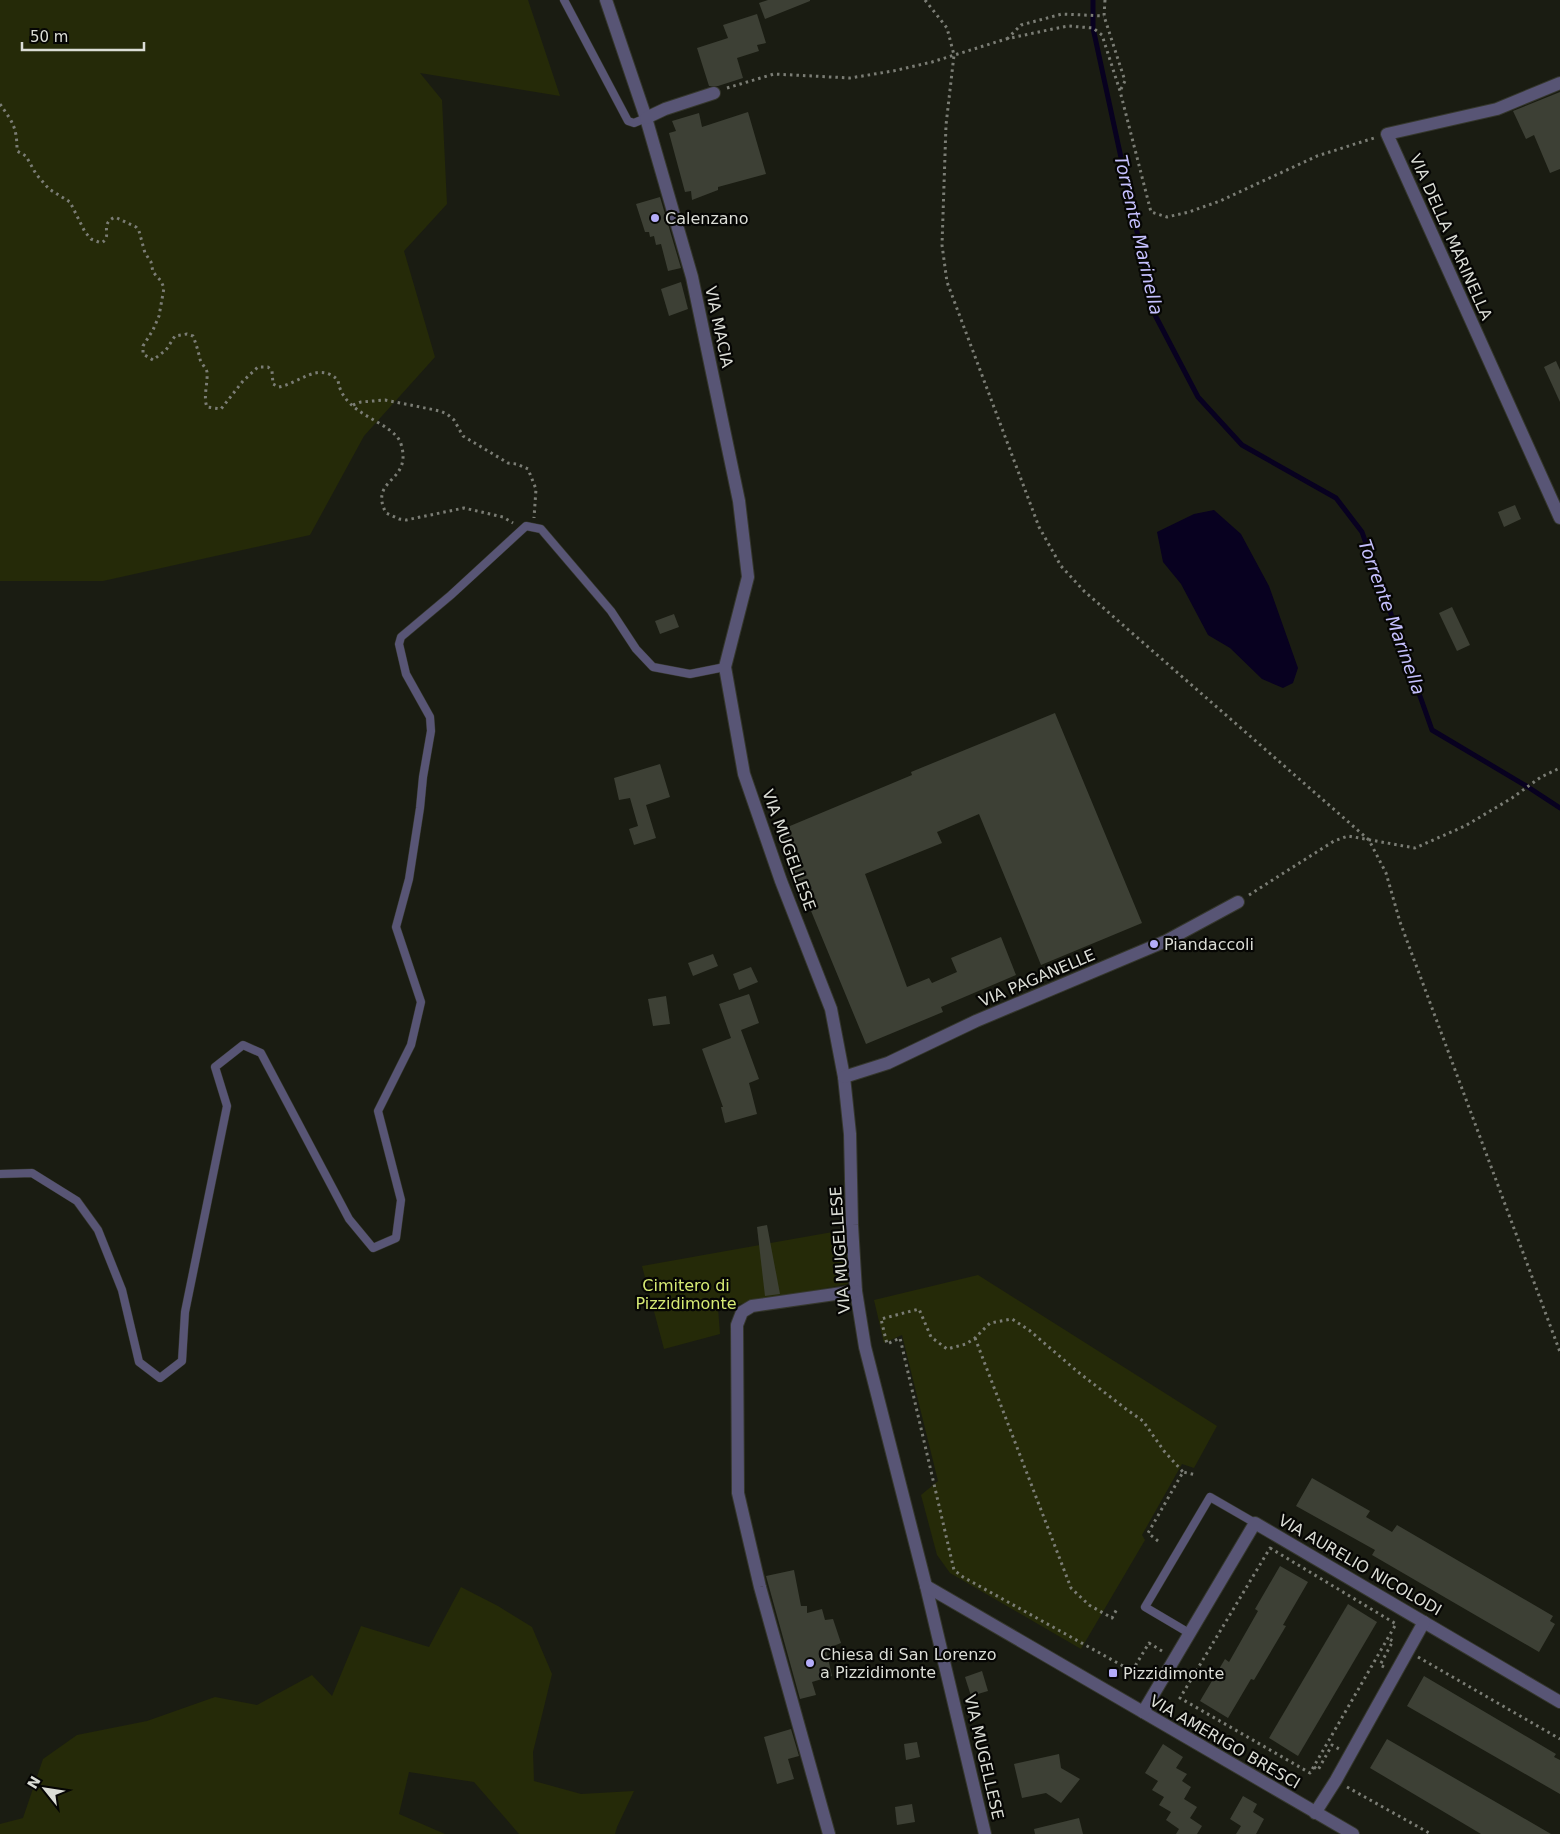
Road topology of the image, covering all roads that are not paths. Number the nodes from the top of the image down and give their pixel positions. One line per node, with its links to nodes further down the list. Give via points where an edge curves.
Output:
1 (564, 0): 5 (lane, via 628,121 634,123)
2 (606, 0): 5 (street, VIA MACIA)
3 (1560, 83): 6 (street, VIA DELLA MARINELLA, via 1497,109 1387,134)
4 (714, 93): 5 (street)
5 (646, 118): 7 (street, VIA MACIA, via 692,277 739,501 748,577)
6 (1560, 518)
7 (725, 667): 9 (street, VIA MUGELLESE, via 744,774 831,1010); 10 (lane, via 690,674 652,667 611,611 540,529 526,526 401,637 399,644 406,674 430,717 432,731 409,879 396,927 421,1002 411,1045 378,1111 400,1200 396,1238 373,1248 349,1218 261,1053 243,1045 215,1067 227,1106 185,1312 182,1361 160,1378 139,1362 122,1290 98,1230 77,1202 32,1173)
8 (1238, 902): 9 (street, VIA PAGANELLE, via 1166,941 976,1021 888,1063)
9 (844, 1077): 11 (street, VIA MUGELLESE, via 850,1134)
10 (0, 1174)
11 (856, 1291): 13 (street, VIA MUGELLESE, via 865,1347); 19 (street, via 752,1306 742,1312 737,1325 738,1493 760,1587)
12 (1255, 1523): 14 (street, VIA AURELIO NICOLODI); 15 (street, VIA AURELIO NICOLODI); 15 (lane, via 1210,1497 1145,1607)
13 (926, 1586): 17 (street, VIA AMERIGO BRESCI); 20 (street, VIA MUGELLESE)
14 (1424, 1622): 16 (street, VIA AURELIO NICOLODI); 18 (street)
15 (1190, 1633): 17 (street, VIA AURELIO NICOLODI)
16 (1560, 1702)
17 (1143, 1712): 18 (street, VIA AMERIGO BRESCI)
18 (1315, 1813): 21 (street, VIA AMERIGO BRESCI)
19 (829, 1834)
20 (985, 1834)
21 (1353, 1834)

